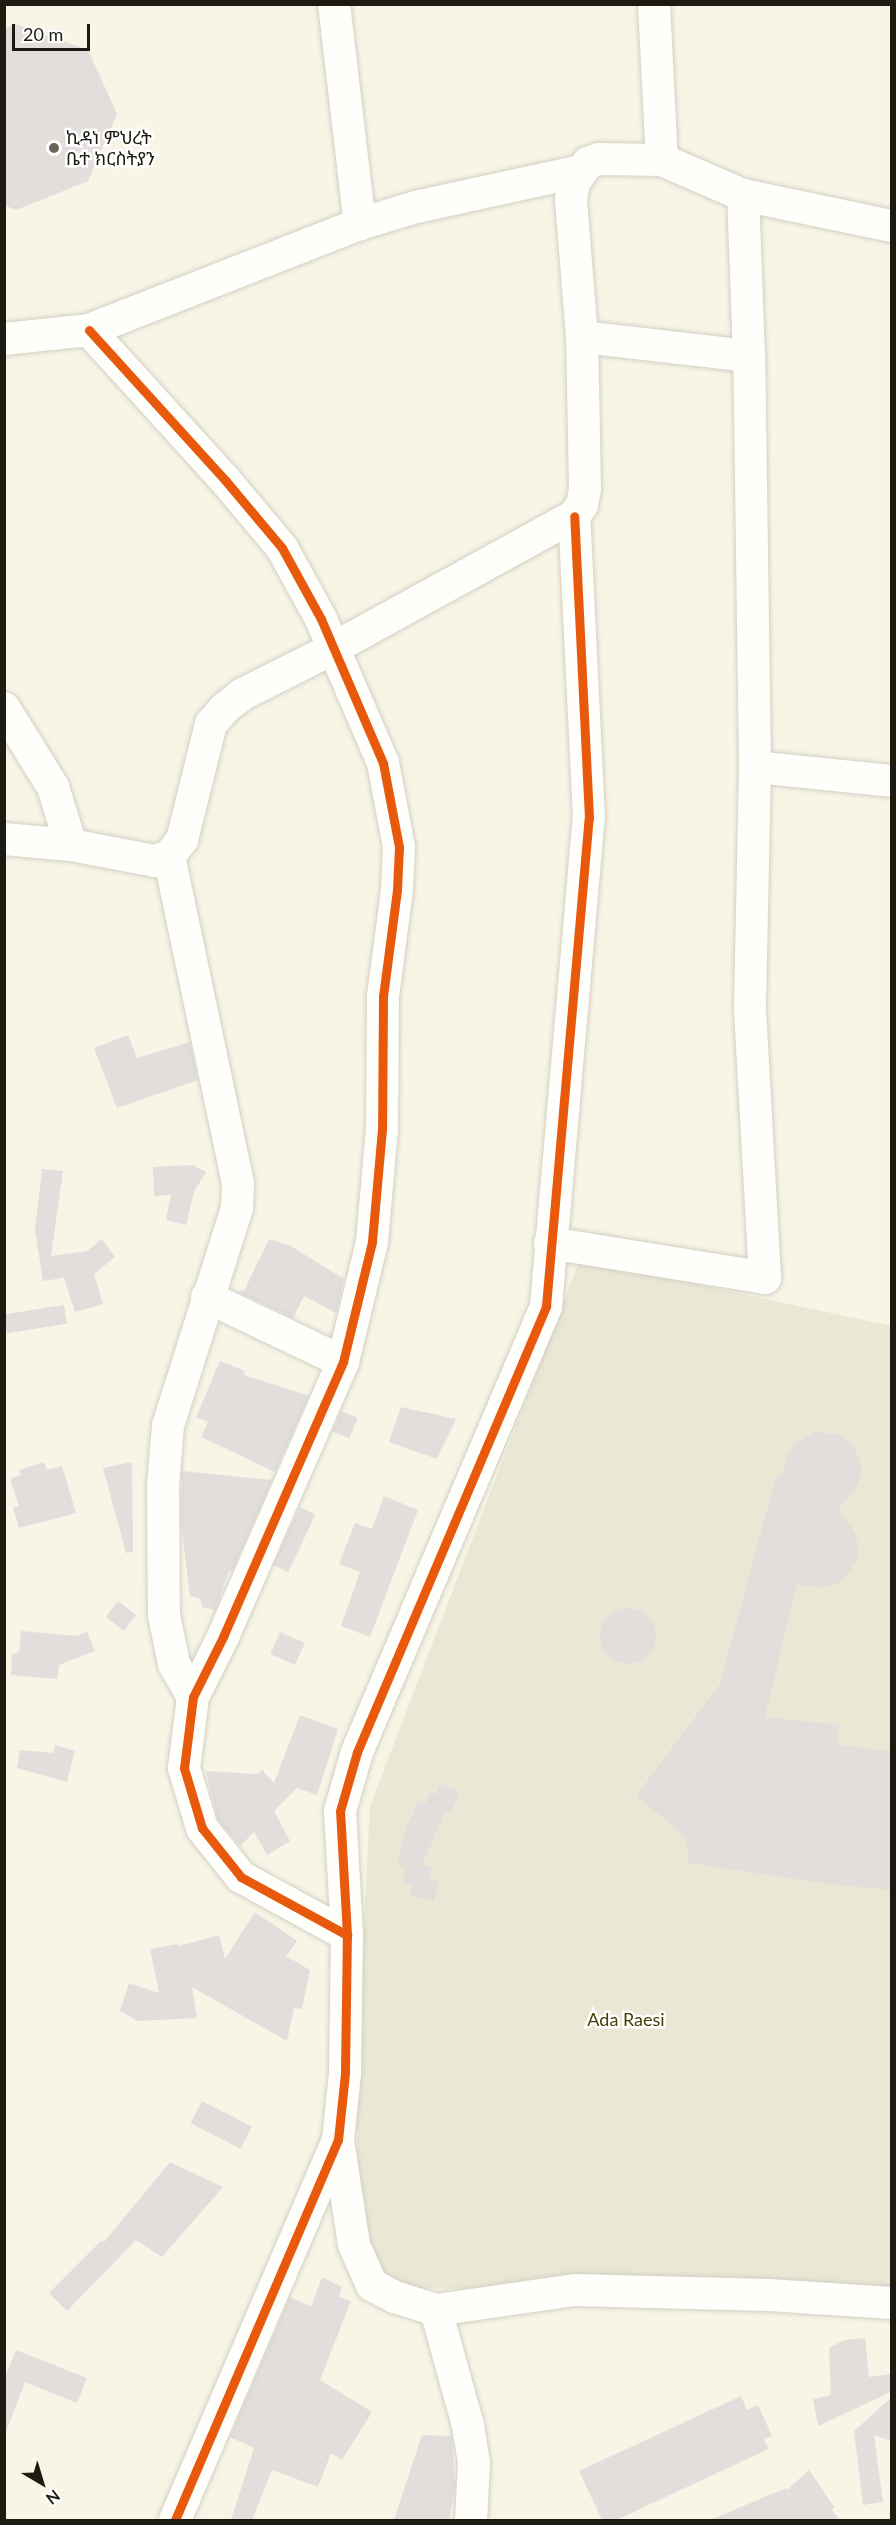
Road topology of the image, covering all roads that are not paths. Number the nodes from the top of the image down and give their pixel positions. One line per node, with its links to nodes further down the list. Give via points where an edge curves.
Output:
1 (334, 4): 6 (street)
2 (654, 4): 3 (street)
3 (662, 160): 4 (street, via 599,159); 5 (street)
4 (581, 171): 6 (street, via 416,207); 9 (street, via 571,199)
5 (743, 195): 7 (street); 11 (street)
6 (360, 224): 8 (street)
7 (891, 226)
8 (89, 330): 10 (street); 13 (street, via 282,548 321,619)
9 (582, 337): 11 (street); 12 (street, via 585,489 582,505)
10 (4, 339)
11 (749, 356): 15 (street)
12 (574, 516): 13 (street); 20 (street, via 589,818)
13 (332, 649): 19 (street, via 243,694 211,724 182,840); 22 (street, via 383,762 399,847 383,996 382,1129 372,1242)
14 (4, 708): 18 (street, via 53,787)
15 (755, 767): 16 (street); 20 (street, via 750,1006 765,1278)
16 (891, 781)
17 (4, 839): 18 (street)
18 (71, 845): 19 (street, via 155,861)
19 (169, 856): 21 (street, via 238,1183 237,1208)
20 (550, 1244): 24 (street, via 546,1306 354,1761 340,1811)
21 (207, 1297): 22 (street); 23 (street, via 168,1425 163,1486 164,1615 174,1664)
22 (343, 1362): 23 (street)
23 (193, 1697): 24 (street, via 184,1768 202,1828 241,1877)
24 (347, 1935): 25 (street, via 345,2073)
25 (338, 2140): 27 (street, via 354,2245 372,2286); 28 (street)
26 (891, 2303): 27 (street, via 575,2290)
27 (436, 2310): 29 (street, via 468,2425 474,2463)
28 (175, 2520)
29 (471, 2520)

